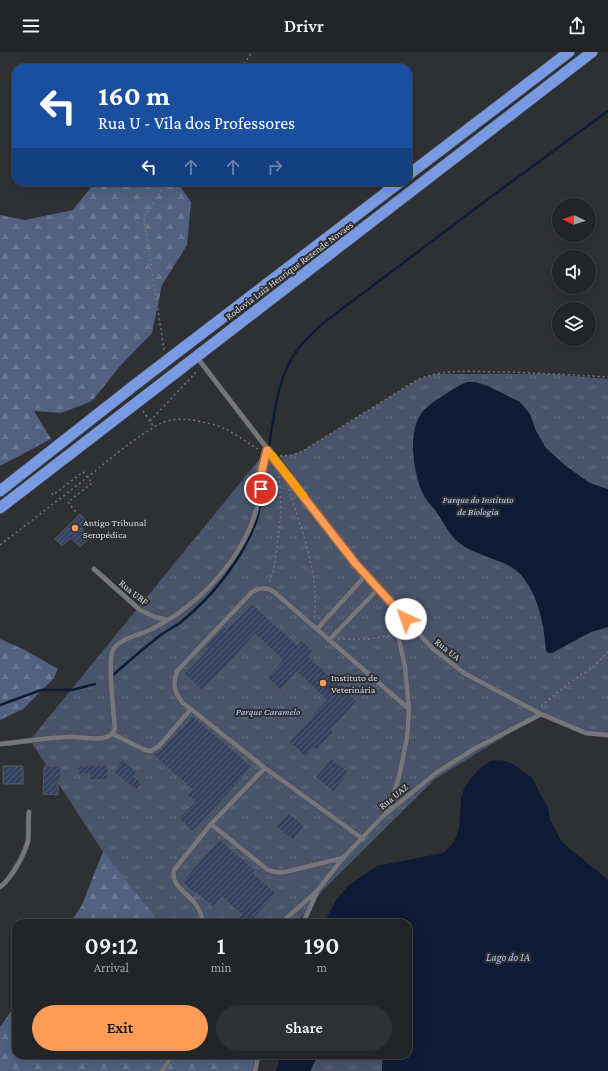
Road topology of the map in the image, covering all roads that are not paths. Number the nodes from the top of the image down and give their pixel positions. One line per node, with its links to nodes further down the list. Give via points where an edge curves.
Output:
1 (569, 52): 3 (highway)
2 (592, 52): 5 (highway, Rodovia Luiz Henrique Rezende Novaes)
3 (412, 172)
4 (385, 187): 7 (highway, Rodovia Luiz Henrique Rezende Novaes)
5 (196, 356): 6 (lane, Rua UA); 8 (highway, Rodovia Luiz Henrique Rezende Novaes)
6 (267, 450): 10 (lane, Rua UA); 13 (lane, via 256,509 236,552 208,586)
7 (0, 490)
8 (0, 508)
9 (94, 569): 13 (lane, Rua UBF, via 140,610)
10 (366, 575): 11 (lane, Rua UA); 14 (lane)
11 (378, 589): 12 (lane, Rua UA); 15 (lane)
12 (397, 610): 17 (lane); 18 (lane, Rua UA, via 432,648 464,673)
13 (168, 620): 19 (lane, via 120,643 112,651 115,729)
14 (315, 627): 15 (lane); 16 (lane, via 274,592 268,589 251,592 177,671 175,690 182,702)
15 (330, 639): 17 (lane)
16 (191, 709): 19 (lane, via 159,746 151,750 145,750); 23 (lane)
17 (409, 709): 25 (lane, via 407,738 399,777 390,805)
18 (541, 714): 20 (lane, Rua UA, via 586,733); 25 (lane, Rua UAZ, via 474,748 436,772)
19 (113, 734): 22 (lane, via 102,738 67,737)
20 (606, 736): 21 (lane)
21 (608, 740)
22 (0, 744)
23 (265, 768): 26 (lane); 27 (lane)
24 (28, 812): 29 (lane, via 28,841 15,870)
25 (383, 816): 27 (lane, Rua UAZ)
26 (211, 824): 28 (lane, via 268,870 280,873); 31 (lane, via 176,866 173,874 178,887 194,903)
27 (363, 838): 28 (lane, Rua UAZ)
28 (343, 858): 30 (lane, Rua UAZ)
29 (0, 886)
30 (317, 891): 32 (lane, Rua UAZ); 33 (lane)
31 (202, 919)
32 (286, 919)
33 (305, 919)
34 (170, 1059): 36 (lane)
35 (258, 1059): 37 (lane)
36 (162, 1071)
37 (256, 1071)

